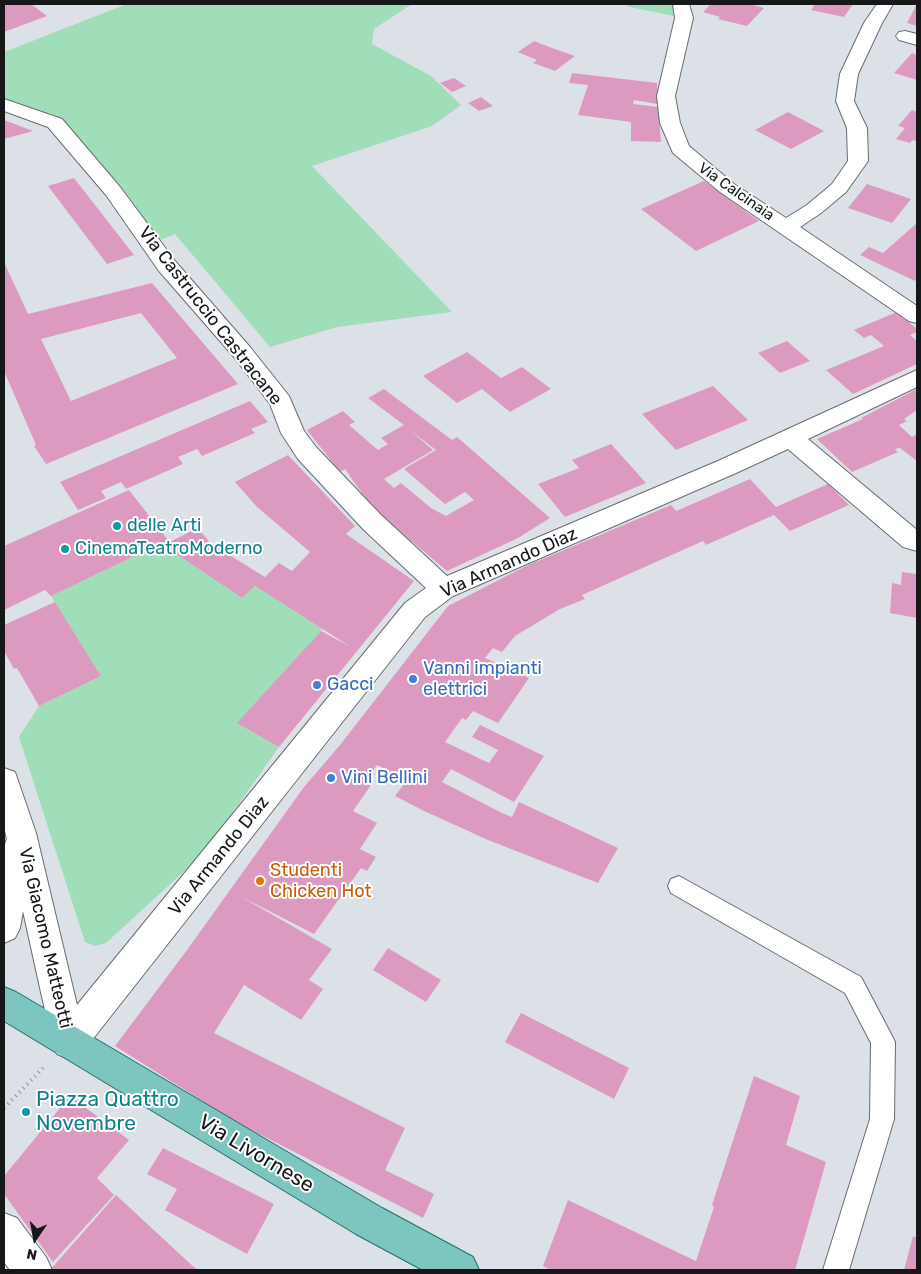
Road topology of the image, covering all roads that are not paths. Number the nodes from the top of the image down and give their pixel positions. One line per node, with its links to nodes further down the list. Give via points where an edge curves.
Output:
1 (681, 4): 4 (street, Via Calcinaia, via 684,18 666,96 670,123 680,149 727,188)
2 (886, 4): 4 (street, via 873,23 849,74 845,101 857,128 858,162 839,188 814,210)
3 (4, 105): 9 (street, Via Castruccio Castracane, via 55,123 113,191 166,266 242,352 281,402 293,433 307,453 372,522)
4 (786, 227): 5 (street, Via Calcinaia)
5 (917, 316)
6 (917, 378): 7 (street, Via Armando Diaz)
7 (790, 437): 8 (street); 9 (street, Via Armando Diaz)
8 (917, 541)
9 (444, 589): 15 (street, Via Armando Diaz, via 415,610)
10 (4, 781): 11 (street, Via Giacomo Matteotti)
11 (21, 833): 13 (street, Via Giacomo Matteotti); 15 (street, Via Giacomo Matteotti)
12 (679, 886): 17 (lane, via 853,985 884,1042 882,1119)
13 (4, 928)
14 (4, 1002): 15 (main road, Via Livornese)
15 (69, 1042): 16 (main road, Via Livornese, via 368,1221)
16 (460, 1270)
17 (836, 1270)

